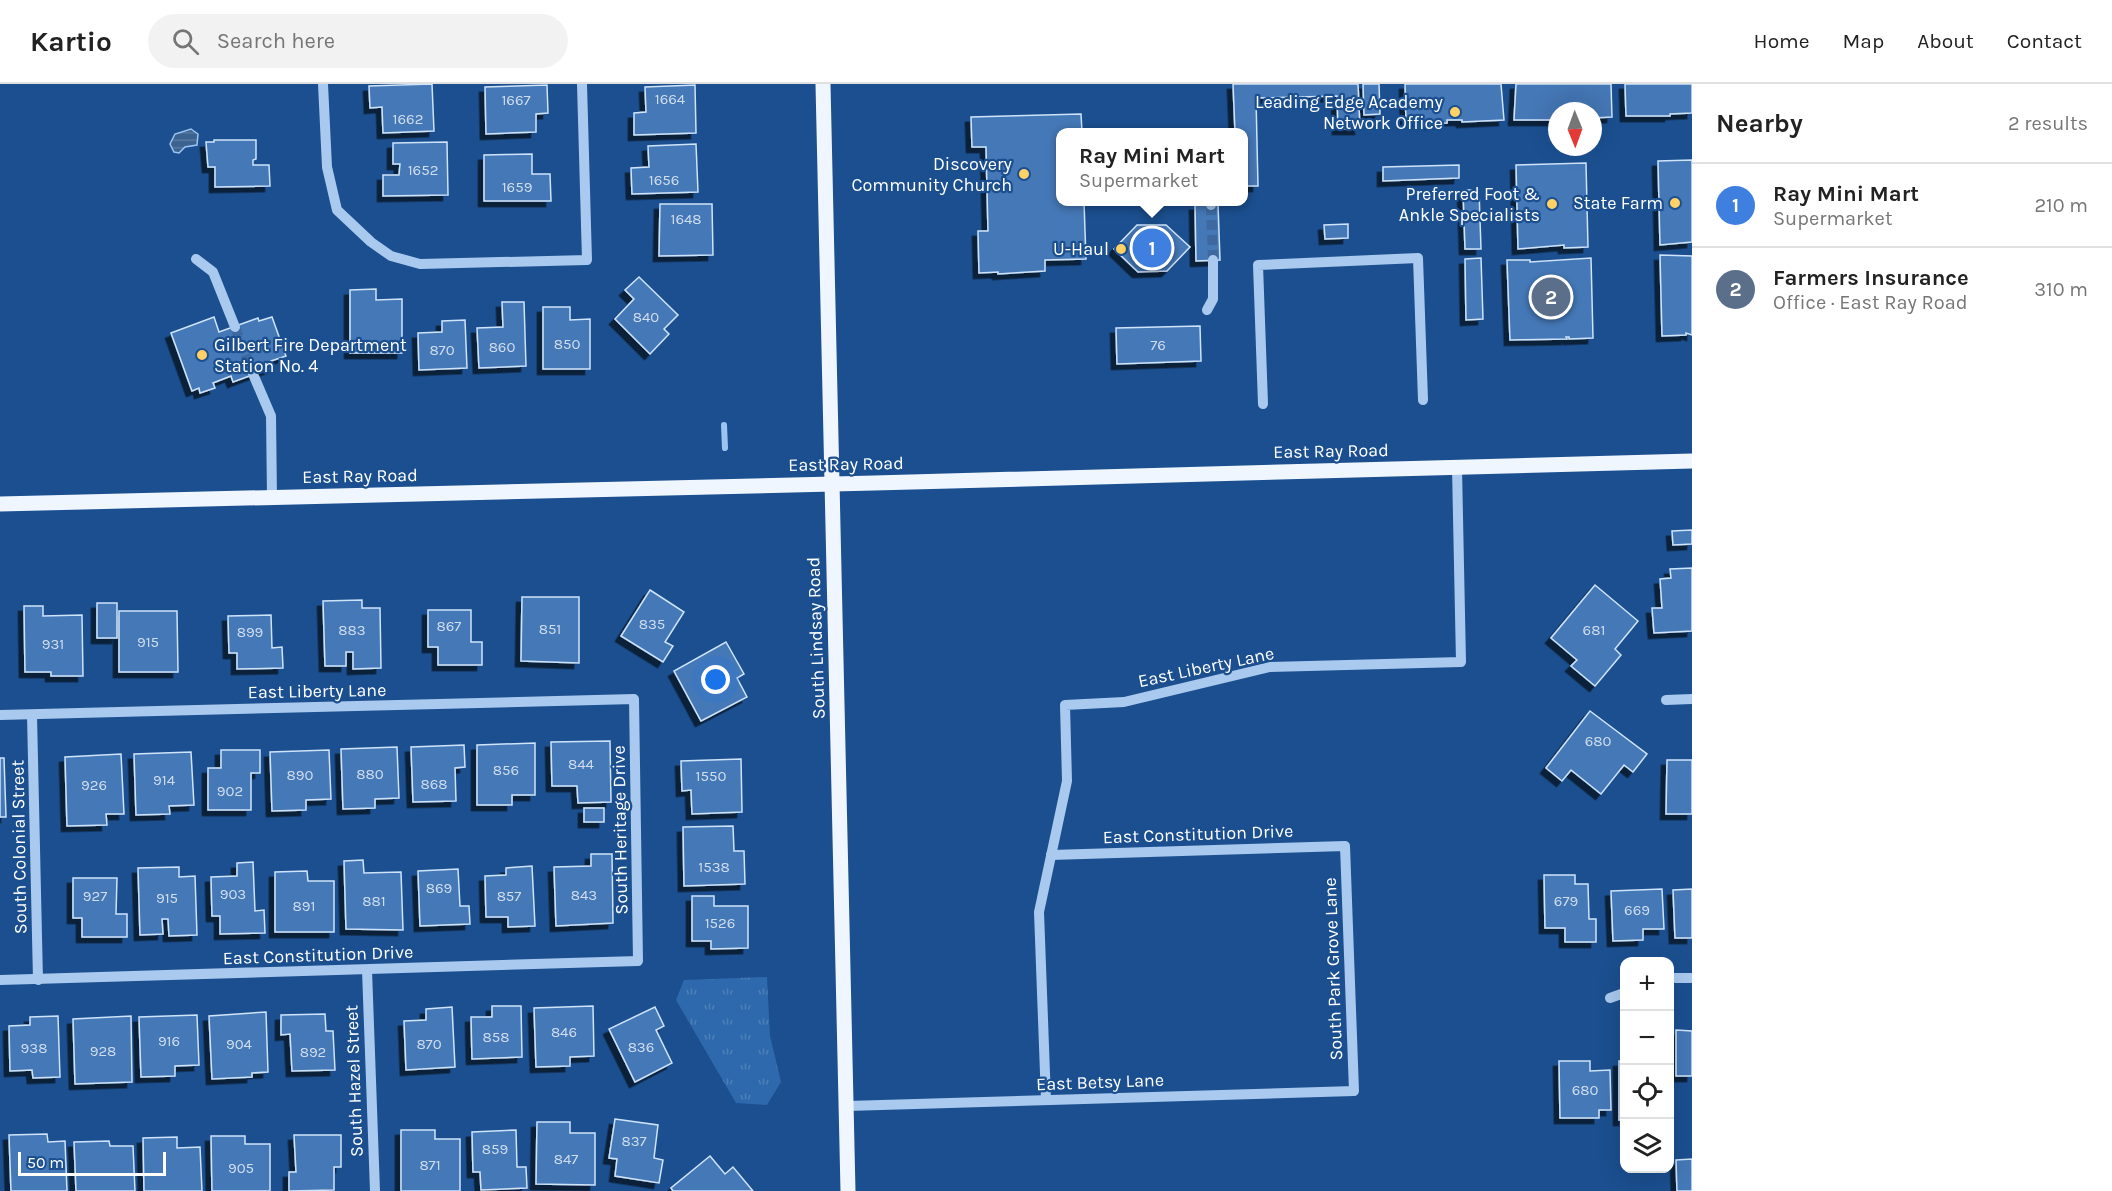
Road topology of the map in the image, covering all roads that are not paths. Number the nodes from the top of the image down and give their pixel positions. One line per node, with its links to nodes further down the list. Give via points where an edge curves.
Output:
1 (323, 84): 2 (street, via 327,167 338,210 384,251 420,264 587,260)
2 (582, 84)
3 (823, 84): 13 (main road, South Lindsay Road)
4 (196, 259): 7 (street, via 213,272)
5 (1213, 260): 6 (street, via 1213,299)
6 (1207, 310)
7 (235, 327)
8 (253, 374): 14 (street, via 271,416)
9 (1423, 400): 10 (street, via 1418,258 1258,265)
10 (1263, 404)
11 (1692, 461): 12 (main road, East Ray Road)
12 (1457, 468): 13 (main road, East Ray Road); 22 (street, East Liberty Lane, via 1461,662 1270,668 1124,702 1065,705 1067,781)
13 (832, 484): 14 (main road, East Ray Road); 33 (main road, South Lindsay Road)
14 (272, 498): 15 (main road, East Ray Road)
15 (0, 504)
16 (634, 699): 19 (street, East Liberty Lane); 23 (street, South Heritage Drive)
17 (1692, 699): 18 (street)
18 (1666, 700)
19 (32, 714): 20 (street, East Liberty Lane); 28 (street, South Colonial Street)
20 (0, 715)
21 (1345, 846): 22 (street, East Constitution Drive); 31 (street, South Park Grove Lane)
22 (1051, 855): 32 (street, via 1039,912)
23 (638, 961): 24 (street, East Constitution Drive)
24 (367, 970): 28 (street, East Constitution Drive); 34 (street, South Hazel Street)
25 (1674, 978): 26 (street)
26 (1692, 978)
27 (0, 980): 28 (street, East Constitution Drive)
28 (38, 980)
29 (1620, 994): 30 (street)
30 (1610, 998)
31 (1354, 1091): 32 (street, East Betsy Lane)
32 (1046, 1100): 33 (street, East Betsy Lane)
33 (846, 1106): 35 (main road, South Lindsay Road)
34 (375, 1191)
35 (848, 1191)

